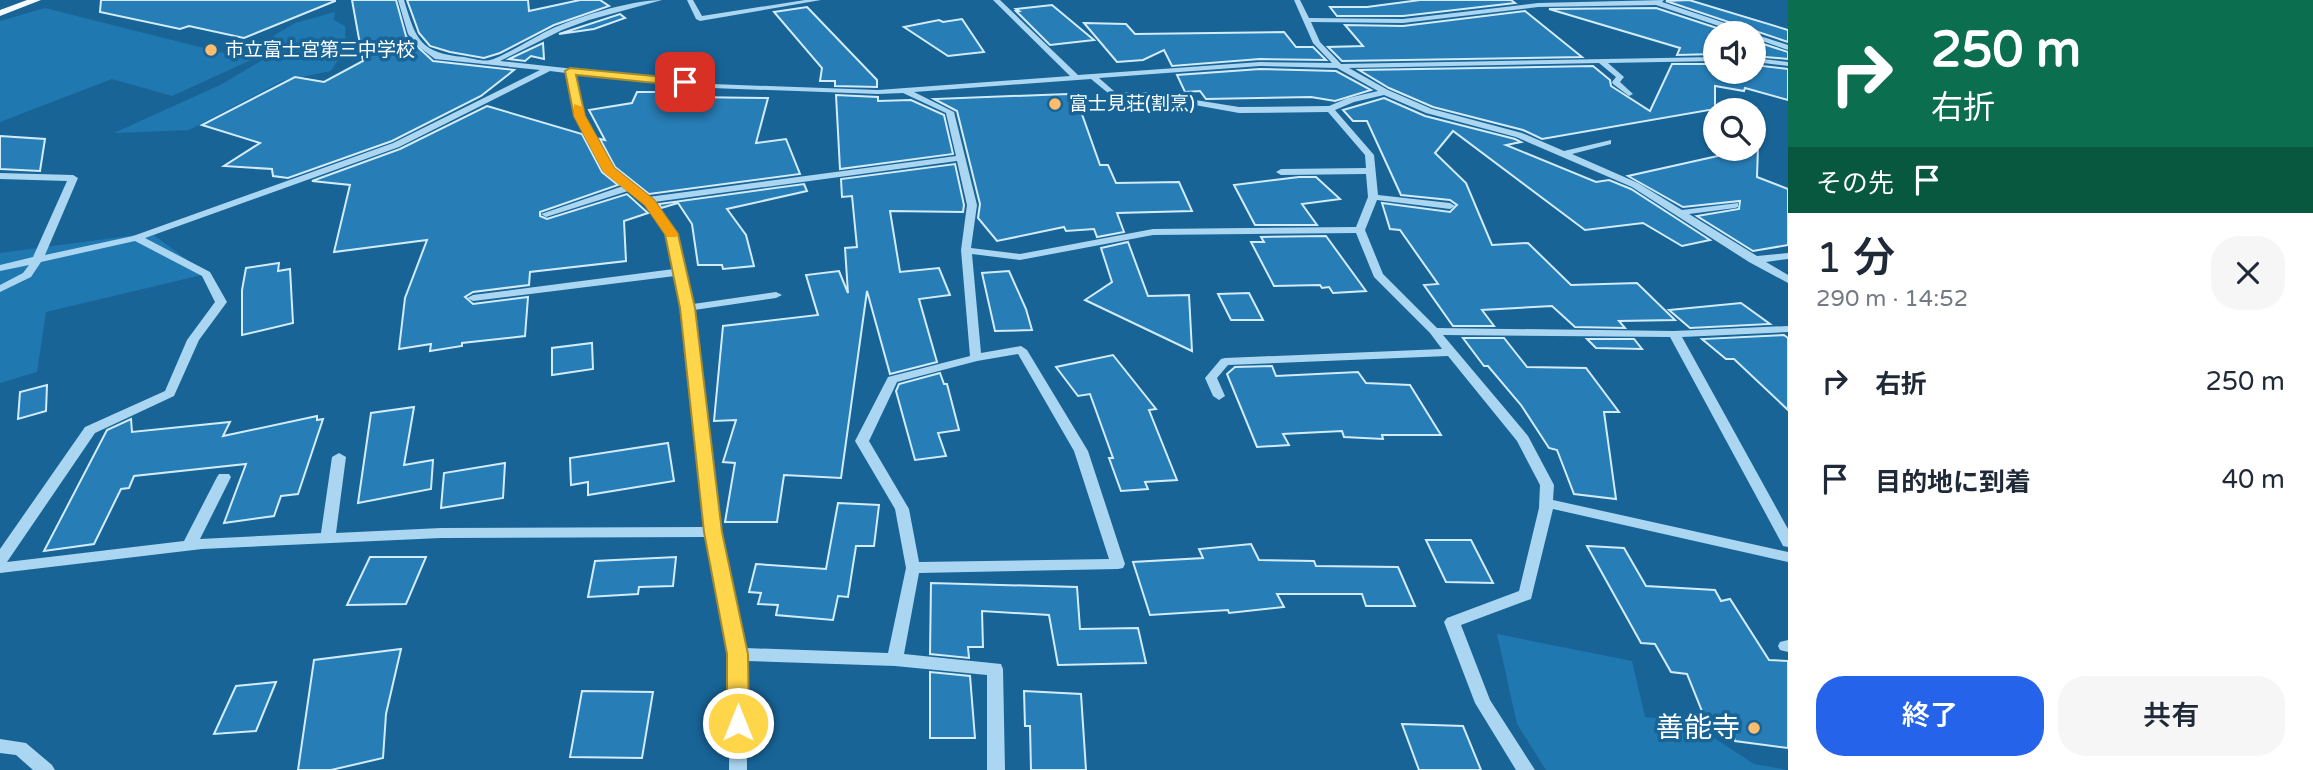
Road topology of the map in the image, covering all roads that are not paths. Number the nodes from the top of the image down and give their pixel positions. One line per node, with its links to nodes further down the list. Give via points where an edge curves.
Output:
1 (36, 0): 9 (main road)
2 (401, 0): 17 (street, via 411,35 421,48 438,57)
3 (659, 0): 17 (street, via 559,28)
4 (690, 0): 5 (street, via 700,19)
5 (818, 0)
6 (996, 0): 23 (street)
7 (1297, 0): 10 (street)
8 (1659, 1): 10 (street, via 1538,5 1403,21); 11 (street)
9 (0, 12)
10 (1306, 20): 19 (street, via 1317,43)
11 (1713, 21)
12 (1766, 40): 13 (street)
13 (1788, 48)
14 (1703, 59): 15 (street)
15 (1601, 61): 19 (street); 26 (street)
16 (1766, 61): 18 (street)
17 (493, 62): 20 (street)
18 (1788, 64)
19 (1339, 66): 22 (street, via 1260,64); 25 (street)
20 (550, 68): 21 (street); 42 (street, via 396,145)
21 (570, 71): 24 (street, via 712,86); 34 (street, via 580,116 609,170)
22 (1091, 75): 23 (street); 27 (street, via 1113,94 1145,94 1238,110)
23 (1075, 76): 24 (street)
24 (904, 90): 30 (street, via 950,112)
25 (1385, 92): 27 (street); 29 (street)
26 (1629, 94)
27 (1330, 108): 31 (street, via 1369,155)
28 (1608, 142): 29 (street)
29 (1563, 154): 39 (street, via 1635,185)
30 (962, 158): 36 (street); 43 (street, via 972,205)
31 (1369, 171): 32 (street); 35 (street)
32 (1281, 172)
33 (0, 176): 45 (street, via 73,178)
34 (630, 187): 36 (street); 40 (street)
35 (1373, 197): 38 (street); 41 (street)
36 (646, 200): 48 (street, via 671,234)
37 (1735, 205): 39 (street)
38 (1450, 206)
39 (1679, 213): 46 (street)
40 (546, 214)
41 (1360, 230): 43 (street, via 1153,232 1020,257); 55 (street, via 1378,275)
42 (136, 238): 45 (street); 68 (street, via 206,274 221,302 193,340 170,393 90,430)
43 (966, 250): 58 (street)
44 (1788, 256): 46 (street)
45 (38, 259): 47 (street); 50 (street, via 27,275)
46 (1753, 260): 49 (street)
47 (0, 268)
48 (678, 272): 52 (street); 53 (street)
49 (1788, 280)
50 (0, 289)
51 (776, 295): 53 (street)
52 (473, 298)
53 (688, 308): 63 (street)
54 (1788, 330): 56 (street)
55 (1434, 331): 56 (street); 57 (street)
56 (1674, 334): 65 (street)
57 (1451, 352): 59 (street, via 1225,362 1211,378); 62 (street, via 1523,439 1547,485)
58 (976, 358): 70 (street, via 892,380 862,441 902,509); 70 (street, via 1021,350 1081,451 1118,564)
59 (1219, 396)
60 (340, 457): 64 (street)
61 (224, 477): 66 (street)
62 (1546, 503): 67 (street); 77 (street, via 1526,595 1452,622 1483,703)
63 (713, 532): 64 (street); 71 (street)
64 (328, 538): 66 (street)
65 (1788, 542)
66 (189, 546): 69 (street)
67 (1788, 557)
68 (0, 560)
69 (0, 568)
70 (913, 568): 72 (street)
71 (738, 654): 72 (street); 75 (street)
72 (895, 660): 76 (street, via 995,669)
73 (0, 746): 74 (street, via 20,748)
74 (46, 770)
75 (738, 770)
76 (996, 770)
77 (1526, 770)

